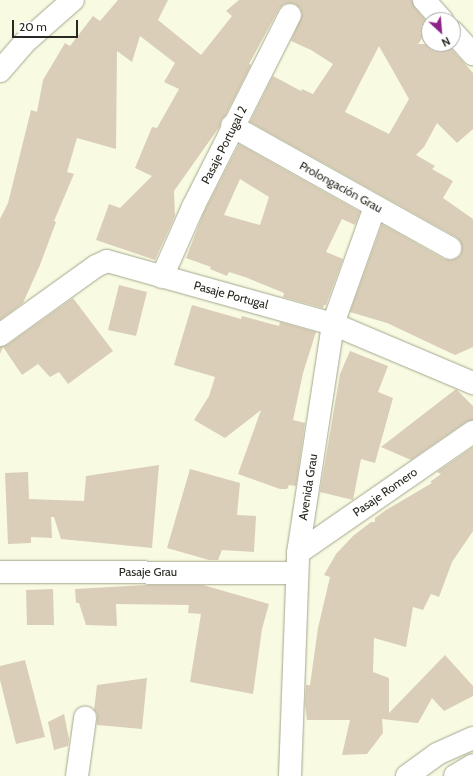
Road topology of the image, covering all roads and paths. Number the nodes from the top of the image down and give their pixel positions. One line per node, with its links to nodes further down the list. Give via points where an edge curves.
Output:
1 (73, 0): 7 (street, via 24,44)
2 (424, 0): 3 (street)
3 (435, 12)
4 (290, 15): 8 (street, Pasaje Portugal 2)
5 (461, 41): 6 (street)
6 (473, 54)
7 (0, 71)
8 (232, 126): 9 (street, Prolongación Grau); 11 (street, Pasaje Portugal 2)
9 (375, 207): 10 (street, Prolongación Grau); 12 (street, Avenida Grau)
10 (450, 248)
11 (162, 277): 12 (street, Pasaje Portugal); 13 (street, Pasaje Portugal, via 107,261 96,266)
12 (334, 324): 14 (street, Pasaje Portugal); 16 (street, Avenida Grau)
13 (0, 335)
14 (473, 383)
15 (473, 432): 16 (street, Pasaje Romero)
16 (297, 563): 17 (street, Pasaje Grau); 22 (street, Avenida Grau)
17 (0, 572)
18 (85, 718): 21 (street)
19 (473, 738): 23 (street, via 437,754)
20 (473, 765): 24 (street)
21 (77, 776)
22 (290, 776)
23 (406, 776)
24 (456, 776)

